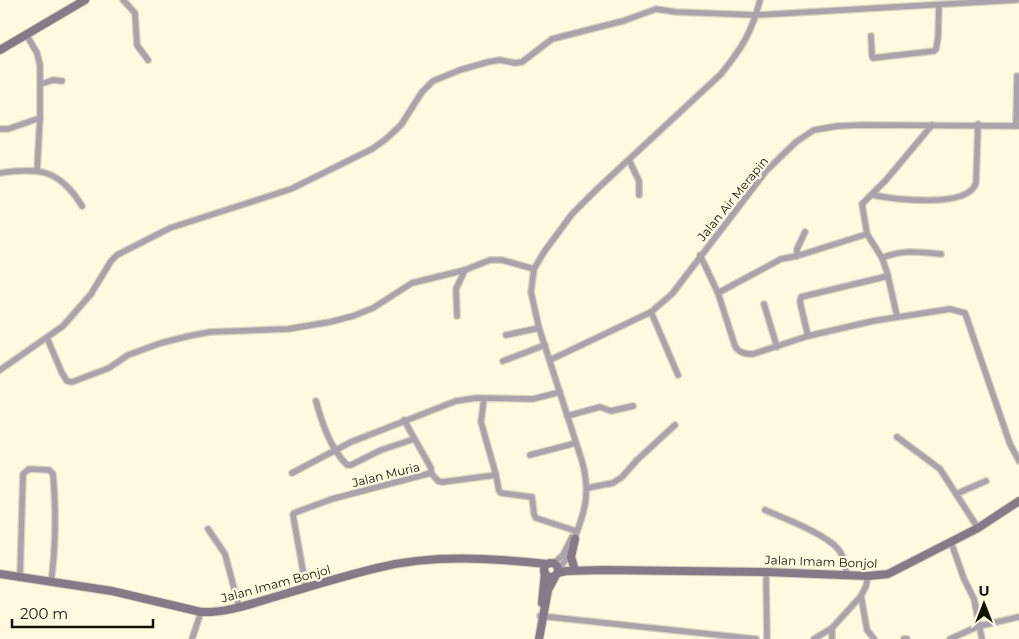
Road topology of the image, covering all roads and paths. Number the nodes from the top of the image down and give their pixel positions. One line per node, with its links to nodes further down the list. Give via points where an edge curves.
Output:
1 (85, 0): 9 (main road)
2 (124, 0): 12 (street, via 135,13 137,45)
3 (760, 0): 8 (street)
4 (865, 0): 7 (street)
5 (1016, 0): 6 (street)
6 (939, 5): 7 (street); 10 (street, via 938,38 934,51 873,58)
7 (864, 8): 8 (street)
8 (756, 15): 21 (street, via 749,36 721,74); 44 (street, via 656,9 552,39 522,62 488,62 433,81 401,125 372,149 291,189 170,228 118,255 82,305)
9 (26, 34): 11 (main road); 15 (street, via 39,58)
10 (870, 36)
11 (0, 50)
12 (148, 60)
13 (1017, 76): 19 (street)
14 (62, 81): 15 (street)
15 (41, 84): 16 (street)
16 (40, 118): 20 (street); 22 (street)
17 (978, 124): 18 (street, Jalan Air Merapin); 19 (street, Jalan Air Merapin); 25 (street, via 976,183 964,196 906,200)
18 (932, 125): 25 (street); 30 (street, Jalan Air Merapin, via 838,126 804,135 766,171)
19 (1017, 126)
20 (0, 129)
21 (629, 160): 24 (street, via 638,181); 33 (street, via 569,218)
22 (37, 171): 23 (street, via 24,169); 26 (street, via 60,180 72,190)
23 (0, 173)
24 (639, 195)
25 (872, 195): 28 (street, via 862,204)
26 (82, 206)
27 (805, 232): 31 (street)
28 (867, 234): 31 (street); 32 (street)
29 (941, 254): 32 (street, via 907,251)
30 (700, 256): 36 (street); 38 (street, Jalan Air Merapin, via 672,294)
31 (797, 256): 36 (street, via 781,259)
32 (882, 258): 35 (street)
33 (534, 269): 34 (street, via 494,259); 41 (street, via 532,285)
34 (465, 270): 39 (street, via 456,289); 44 (street, via 412,283 373,308 353,316 288,329 210,332 189,336 128,355 109,368 72,382 66,380 62,373)
35 (888, 276): 40 (street); 43 (street, via 802,296 800,302)
36 (718, 293): 46 (street, via 739,352 753,354)
37 (764, 304): 46 (street)
38 (651, 312): 47 (street, Jalan Air Merapin); 50 (street)
39 (457, 316)
40 (897, 316): 43 (street); 63 (street, via 950,309 965,313)
41 (539, 328): 42 (street); 45 (street)
42 (506, 335)
43 (808, 336): 46 (street)
44 (48, 338): 49 (street)
45 (545, 345): 47 (street); 48 (street)
46 (778, 347)
47 (550, 360): 51 (street)
48 (503, 361)
49 (0, 370)
50 (678, 375)
51 (560, 392): 52 (street, via 533,399); 55 (street)
52 (484, 399): 56 (street, via 456,401); 66 (street, via 481,422)
53 (316, 401): 61 (street)
54 (633, 406): 55 (street, via 611,411 600,407)
55 (567, 416): 60 (street)
56 (404, 420): 59 (street, Jalan Muria); 61 (street)
57 (675, 425): 68 (street, via 622,477 612,483)
58 (897, 437): 69 (street, via 938,467)
59 (414, 439): 61 (street, via 351,465 346,465); 65 (street, Jalan Muria)
60 (576, 443): 62 (street); 68 (street)
61 (334, 449): 64 (street)
62 (530, 455)
63 (1019, 462)
64 (292, 473)
65 (431, 473): 66 (street, via 443,482); 85 (street, Jalan Muria, via 332,499 294,513)
66 (496, 475): 74 (street, via 501,493 532,498 536,518)
67 (986, 481): 69 (street)
68 (588, 488): 74 (street, via 586,506)
69 (956, 494): 72 (street)
70 (1019, 501): 72 (main road, Jalan Imam Bonjol)
71 (764, 510): 81 (street, via 838,548)
72 (978, 528): 75 (main road, Jalan Imam Bonjol)
73 (208, 529): 87 (street, via 225,554)
74 (575, 534): 76 (main road, via 571,557); 77 (street, via 566,561)
75 (951, 542): 82 (main road, Jalan Imam Bonjol, via 897,571); 91 (street, via 974,599)
76 (574, 567): 77 (main road, Jalan Imam Bonjol); 78 (main road, Jalan Imam Bonjol)
77 (552, 570): 78 (main road, Jalan Imam Bonjol); 85 (main road, Jalan Imam Bonjol, via 500,560 424,560 379,567); 89 (main road)
78 (603, 570): 79 (main road, Jalan Imam Bonjol)
79 (766, 572): 81 (main road, Jalan Imam Bonjol); 96 (street)
80 (0, 574): 83 (main road, Jalan Imam Bonjol)
81 (847, 575): 82 (main road, Jalan Imam Bonjol)
82 (868, 576): 86 (street)
83 (20, 577): 84 (main road, Jalan Imam Bonjol); 84 (street, via 23,474 29,469 49,470 53,474 54,493)
84 (51, 581): 88 (main road, Jalan Imam Bonjol, via 112,590)
85 (306, 588): 87 (main road, Jalan Imam Bonjol)
86 (861, 596): 92 (street); 99 (street, via 867,630)
87 (239, 607): 88 (main road, Jalan Imam Bonjol)
88 (201, 612): 93 (street)
89 (542, 617): 94 (main road); 95 (street)
90 (1019, 617): 91 (street)
91 (979, 626): 100 (street); 101 (street)
92 (832, 628): 97 (street); 98 (street)
93 (192, 639)
94 (537, 639)
95 (756, 639)
96 (767, 639)
97 (814, 639)
98 (833, 639)
99 (874, 639)
100 (950, 639)
101 (982, 639)

